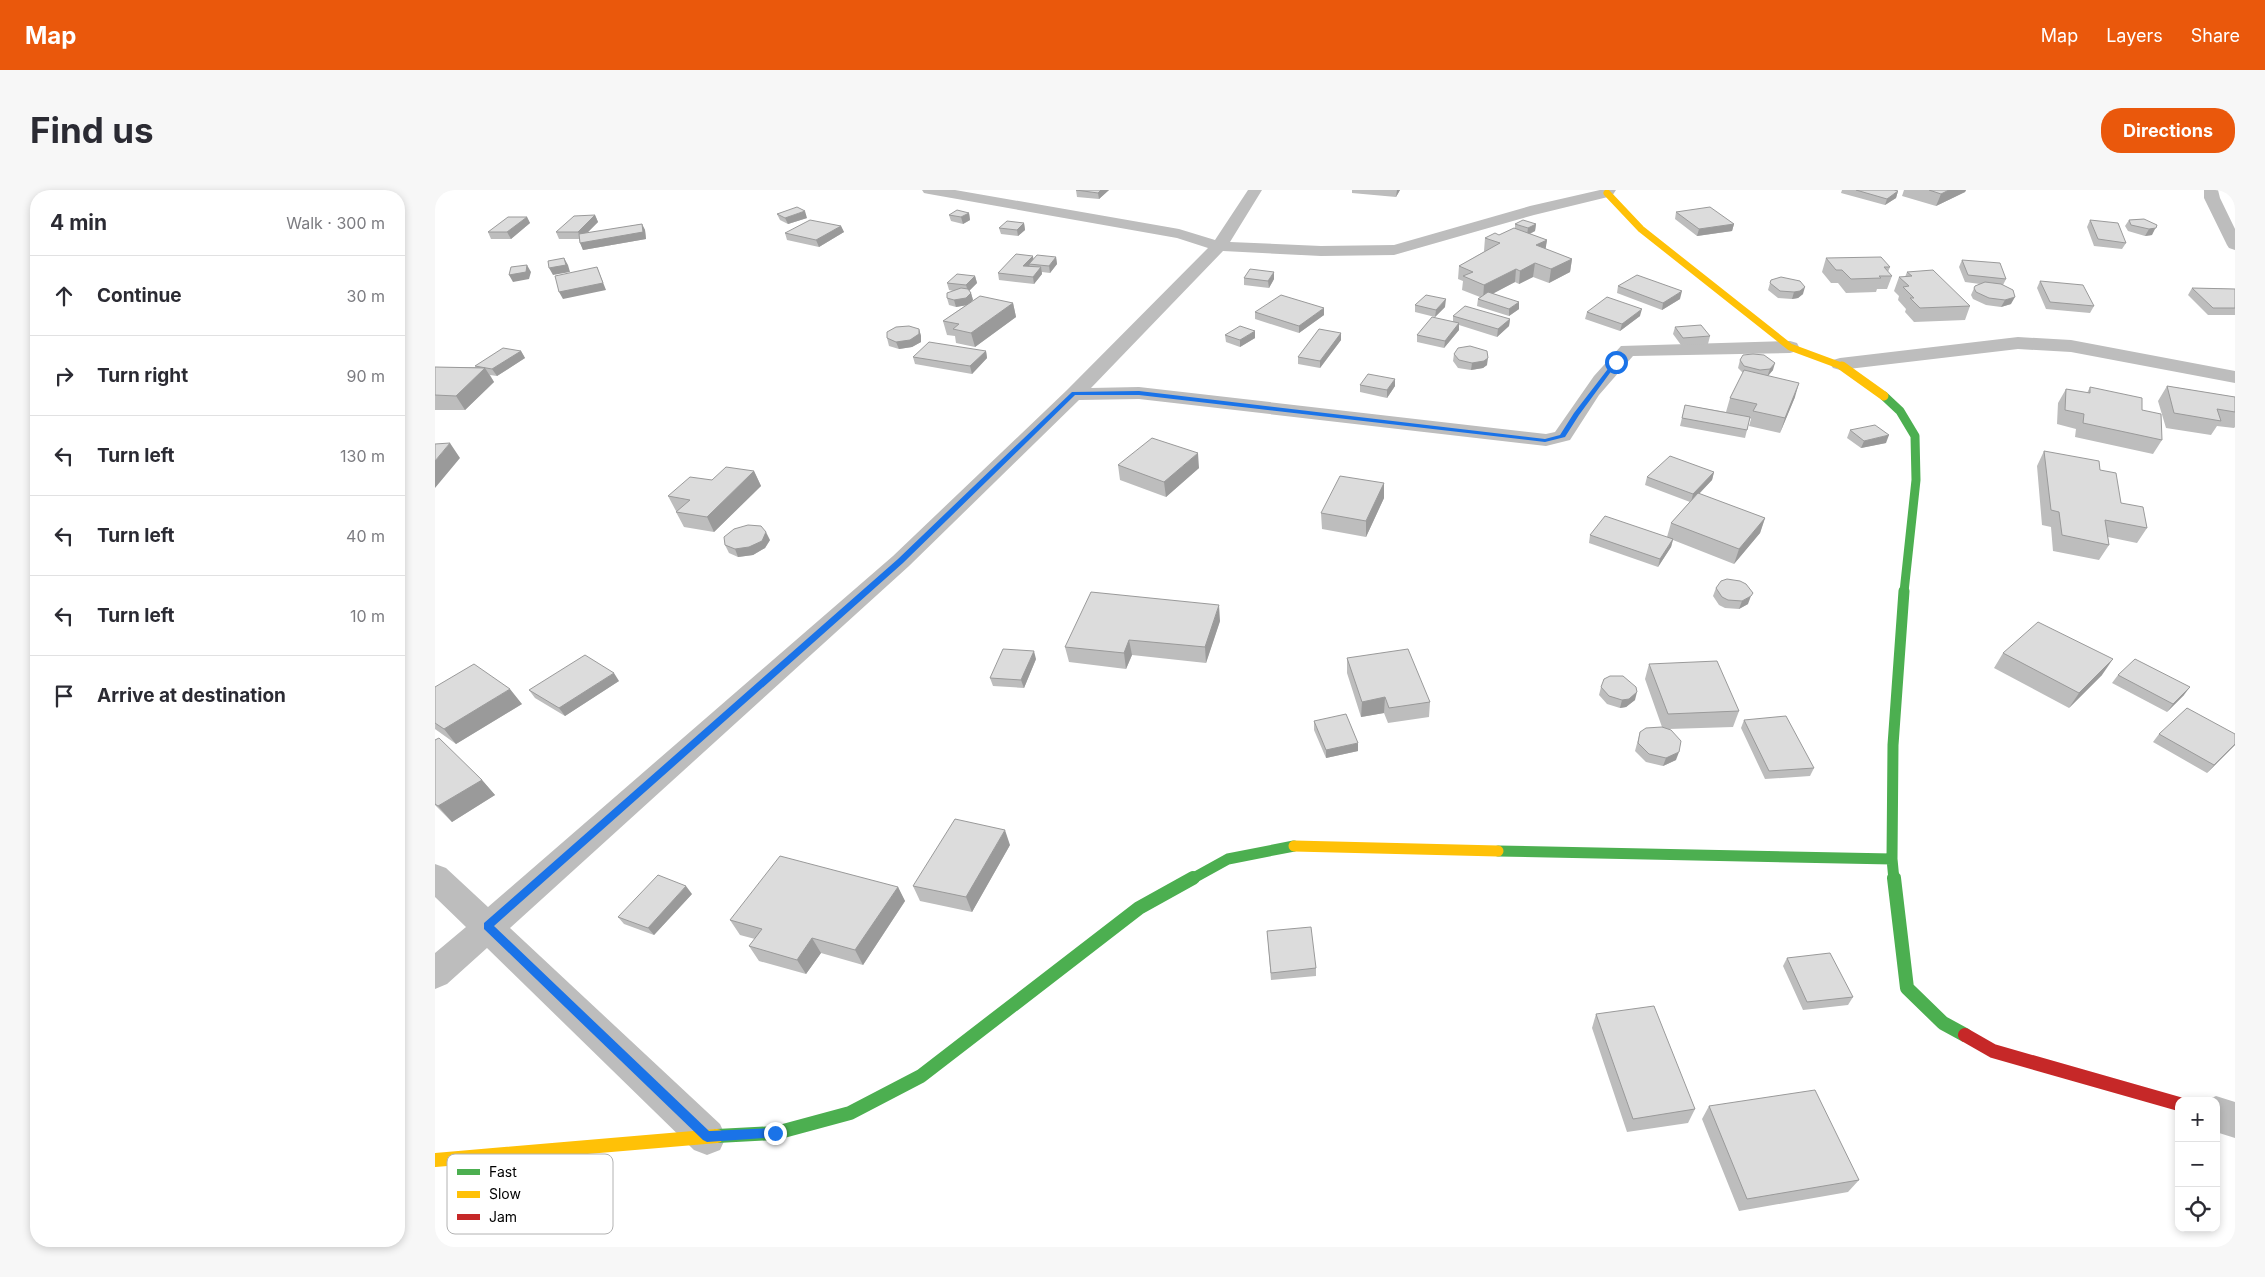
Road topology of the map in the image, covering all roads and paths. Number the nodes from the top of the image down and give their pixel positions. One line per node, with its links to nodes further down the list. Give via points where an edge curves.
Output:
1 (929, 190): 6 (street, via 1179,234)
2 (1255, 190): 6 (street)
3 (2211, 190): 5 (street)
4 (1608, 192): 6 (street, via 1394,250 1321,251); 7 (street, via 1641,229)
5 (2235, 244)
6 (1219, 246): 10 (street)
7 (1790, 346): 8 (street); 10 (street, via 1628,350 1576,414 1563,436 1545,440 1139,393)
8 (1840, 364): 9 (street, via 2018,343 2071,346); 11 (street, via 1877,389 1900,410 1915,436 1916,480 1901,616 1893,745)
9 (2235, 377)
10 (1074, 394): 13 (street, via 901,561)
11 (1892, 859): 15 (street, via 1907,988 1943,1023 1993,1051); 18 (street, via 1289,846 1228,859 1139,908 921,1076 850,1113 775,1133)
12 (435, 877): 13 (street)
13 (487, 926): 14 (street); 18 (street)
14 (435, 974)
15 (2175, 1103)
16 (2220, 1115): 17 (street)
17 (2235, 1120)
18 (707, 1136): 19 (street)
19 (503, 1154)

